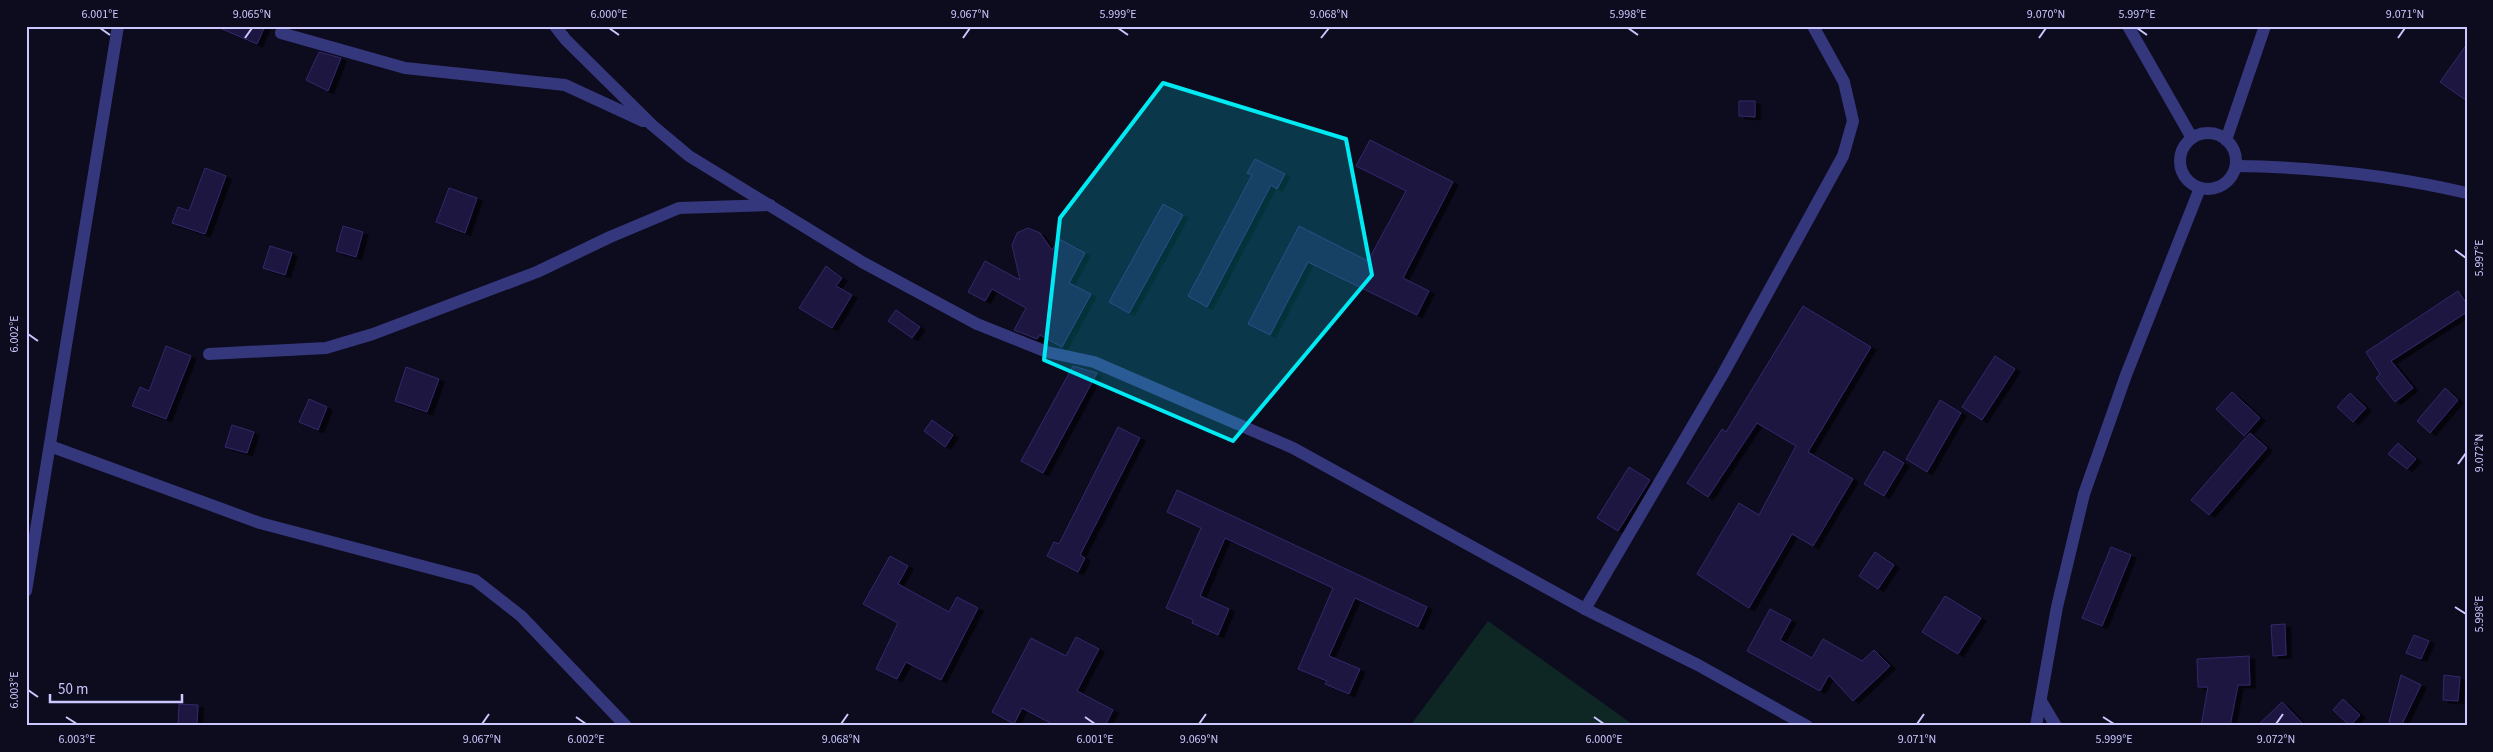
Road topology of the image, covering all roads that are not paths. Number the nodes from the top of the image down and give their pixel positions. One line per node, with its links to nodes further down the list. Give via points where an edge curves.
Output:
1 (118, 26): 15 (street)
2 (556, 26): 7 (street, via 566,40)
3 (1813, 26): 17 (street, via 1844,82 1853,121 1843,156 1724,374)
4 (2128, 26): 8 (street)
5 (2264, 26): 9 (street)
6 (281, 33): 7 (street, via 405,68 565,85)
7 (652, 125): 13 (street, via 689,156)
8 (2192, 138): 9 (street, via 2210,133); 11 (street, via 2182,150 2180,166 2186,180)
9 (2226, 140): 10 (street, via 2234,152)
10 (2236, 166): 11 (street, via 2223,185 2212,189); 12 (street, via 2279,166 2413,180)
11 (2200, 188): 18 (street, via 2126,375 2084,494 2057,607)
12 (2467, 193)
13 (770, 205): 14 (street, via 679,208 610,236 529,276 373,334 326,348); 17 (street, via 862,262 977,324 1047,352 1094,362 1293,448)
14 (209, 354)
15 (50, 446): 16 (street); 19 (street, via 260,523 475,580 520,616)
16 (26, 591)
17 (1585, 610): 20 (street, via 1698,665)
18 (2041, 701): 21 (street); 22 (street)
19 (626, 726)
20 (1807, 726)
21 (2036, 726)
22 (2056, 726)

